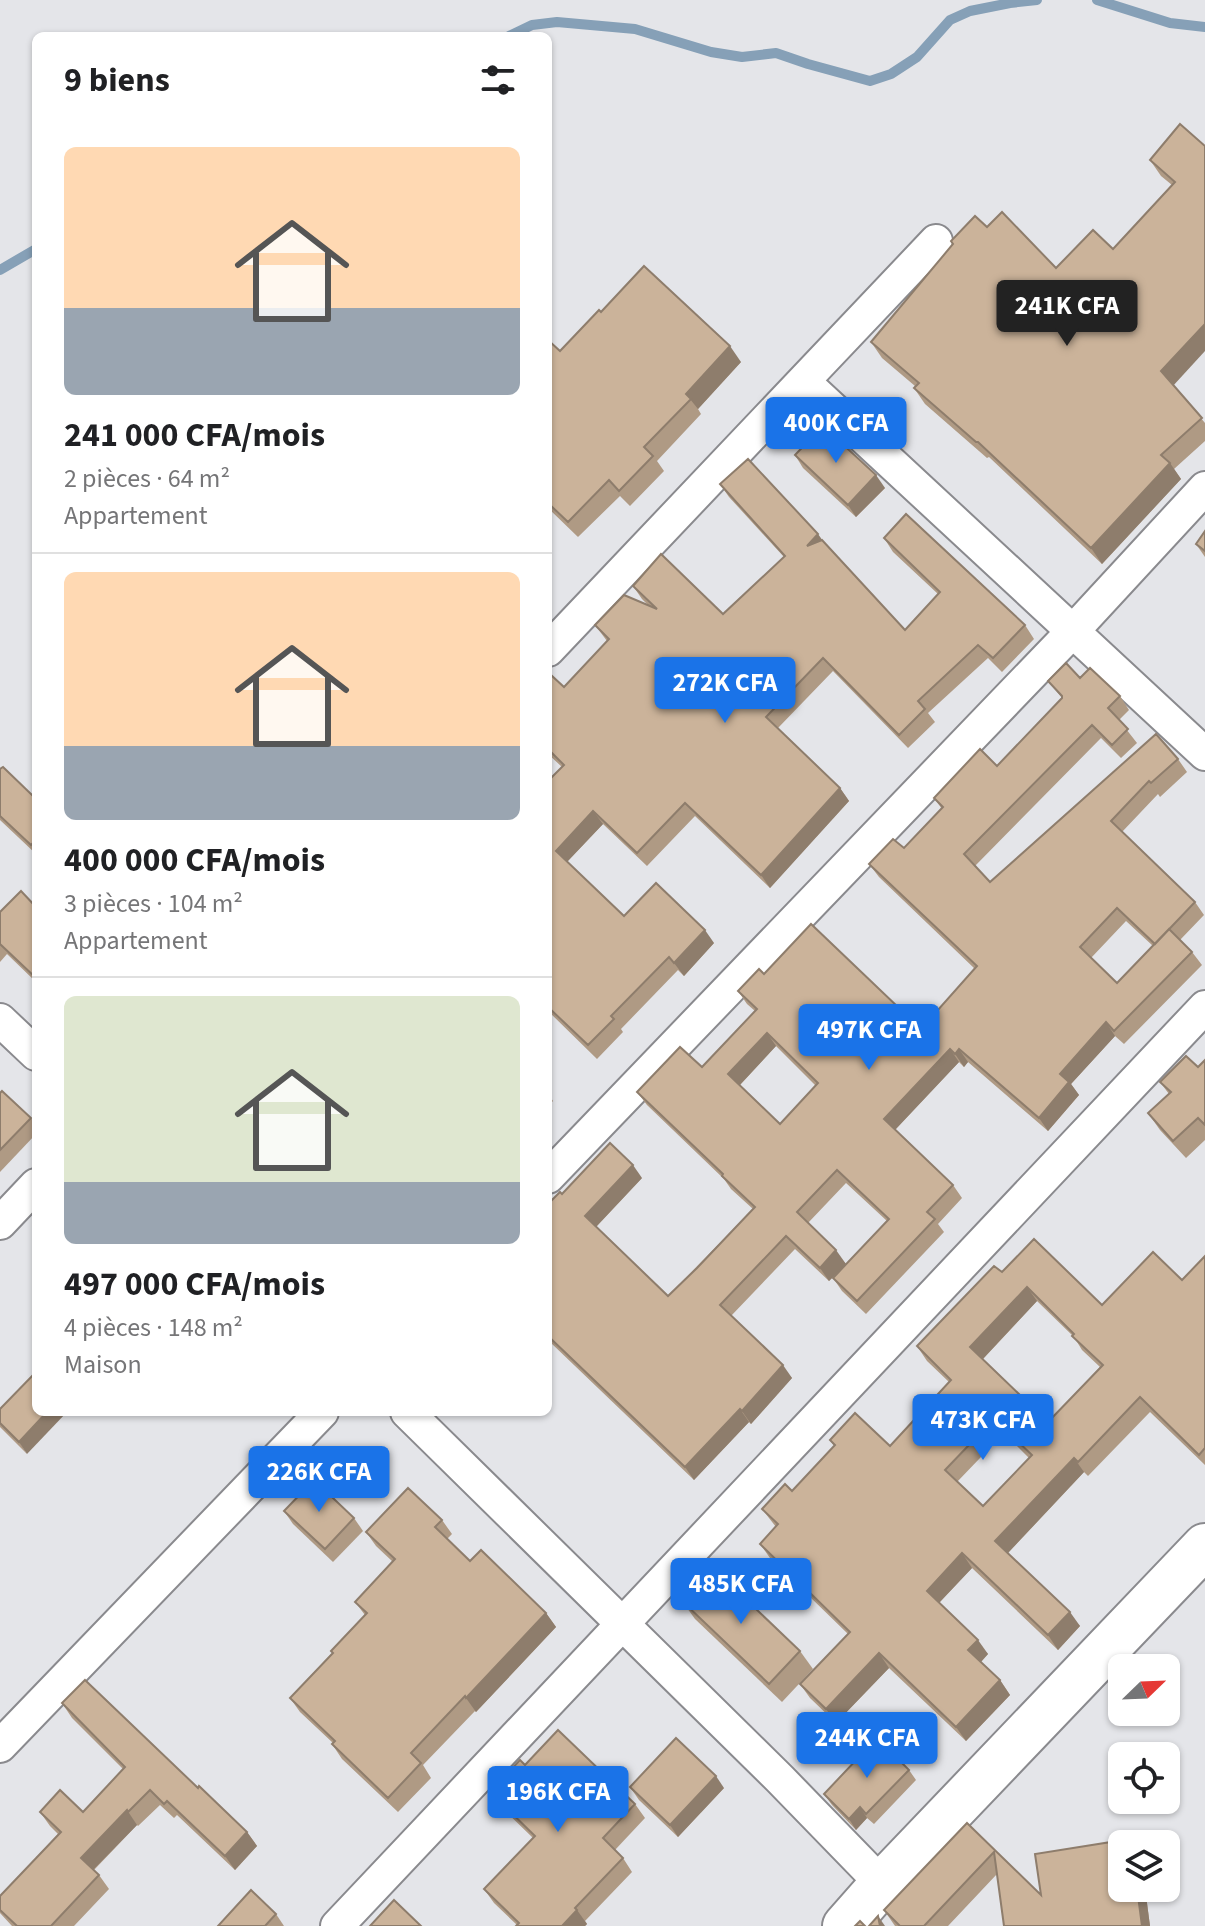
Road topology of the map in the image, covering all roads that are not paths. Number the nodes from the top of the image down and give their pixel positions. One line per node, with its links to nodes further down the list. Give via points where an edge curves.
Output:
1 (936, 241): 2 (street)
2 (804, 382): 4 (street); 5 (street)
3 (1205, 488): 4 (street)
4 (1072, 632): 6 (street); 10 (street)
5 (552, 646)
6 (1205, 754)
7 (1205, 1007): 16 (street)
8 (0, 1020): 9 (street)
9 (32, 1050)
10 (552, 1173)
11 (32, 1189): 12 (street)
12 (0, 1223)
13 (318, 1416): 17 (street)
14 (411, 1416): 16 (street)
15 (1205, 1546): 18 (street)
16 (622, 1624): 18 (street); 19 (street)
17 (0, 1746)
18 (882, 1884): 20 (street)
19 (337, 1926)
20 (845, 1926)

